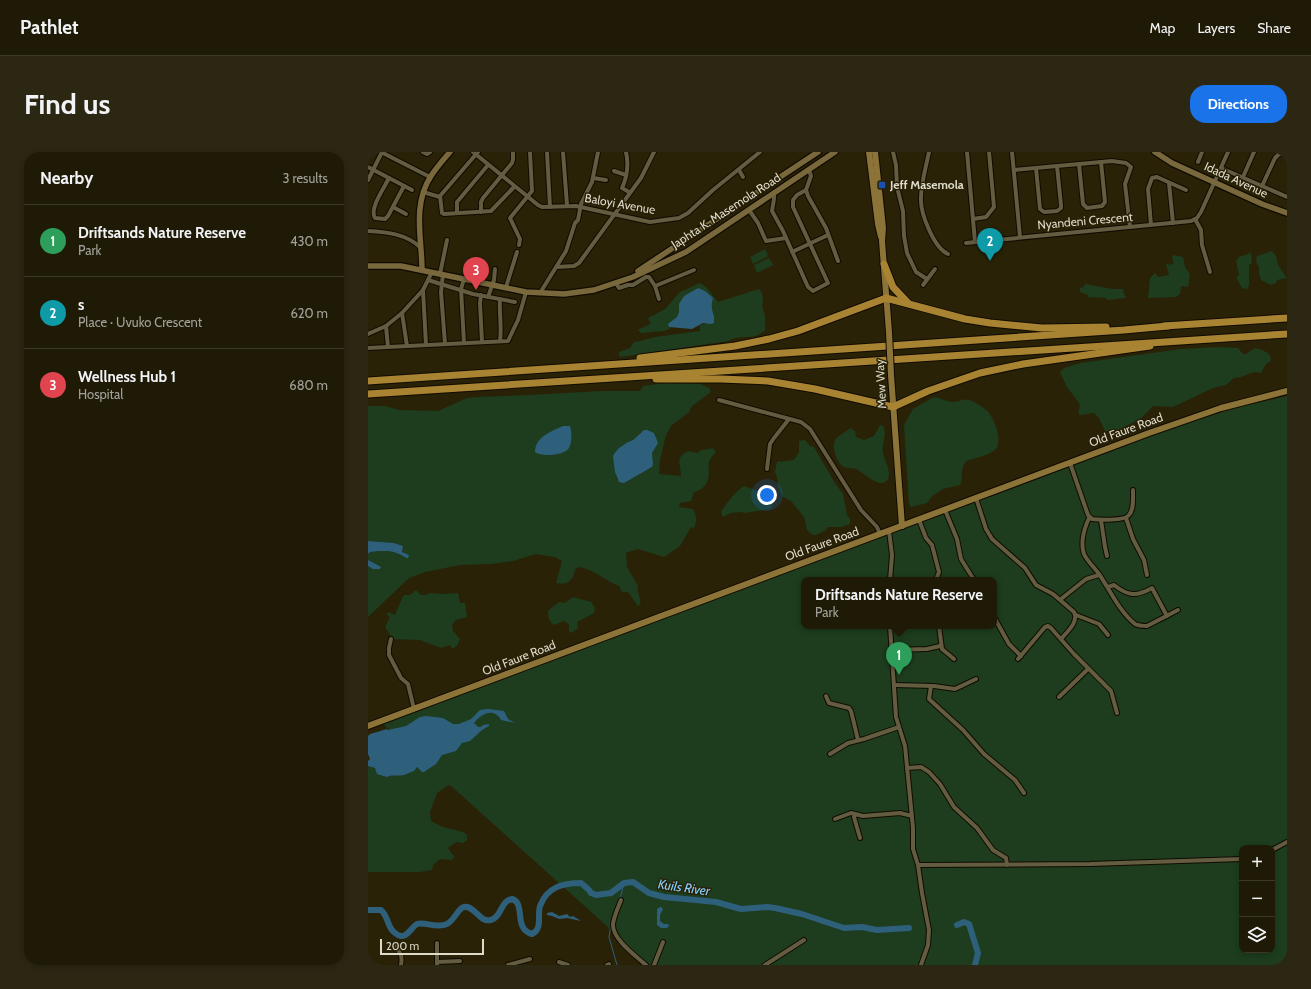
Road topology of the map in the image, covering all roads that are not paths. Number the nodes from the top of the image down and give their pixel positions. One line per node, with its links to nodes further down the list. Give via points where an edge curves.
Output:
1 (382, 152): 36 (street); 43 (street)
2 (423, 152): 3 (street)
3 (430, 152)
4 (450, 152): 43 (main road)
5 (513, 152): 42 (street, via 513,161)
6 (530, 152): 62 (street, via 532,189)
7 (547, 152): 66 (street)
8 (563, 152): 64 (street)
9 (598, 152): 47 (street)
10 (626, 152): 41 (street)
11 (654, 152): 59 (street, via 641,178)
12 (760, 152): 37 (street, Baloyi Avenue)
13 (818, 152): 107 (main road, Japhta K. Masemola Road)
14 (835, 152): 38 (main road, Japhta K. Masemola Road)
15 (875, 152): 84 (main road, Mew Way)
16 (893, 152): 105 (street, via 897,187 905,221 904,240 916,272)
17 (929, 152): 92 (street, via 921,202 936,244)
18 (967, 152): 74 (street)
19 (989, 152): 74 (street, via 994,207 986,217)
20 (1012, 152): 39 (street)
21 (1155, 152): 50 (main road, Idada Avenue, via 1166,160)
22 (1202, 152): 29 (street)
23 (1228, 152): 35 (street)
24 (1254, 152): 45 (street)
25 (476, 153): 31 (street, Baloyi Avenue); 61 (street)
26 (1287, 153): 53 (street, via 1279,154)
27 (868, 154): 84 (main road, Mew Way)
28 (1101, 162): 30 (street); 30 (street, via 1105,202 1096,208 1087,208 1083,204); 78 (street, via 1121,161 1130,166 1125,184)
29 (1198, 162)
30 (1079, 164): 32 (street)
31 (488, 165): 42 (street, Baloyi Avenue); 70 (street, via 458,202)
32 (1058, 166): 34 (street); 34 (street, via 1061,207 1054,212 1044,212 1040,209)
33 (368, 167): 36 (street)
34 (1036, 168): 39 (street)
35 (1221, 168): 45 (street); 50 (street)
36 (373, 170): 46 (street); 48 (street)
37 (739, 170): 44 (street); 73 (street, Baloyi Avenue, via 679,218 650,222)
38 (809, 170): 56 (street, via 811,179); 60 (main road, Japhta K. Masemola Road)
39 (1014, 170): 81 (street)
40 (614, 171): 41 (street)
41 (626, 175): 59 (street, via 622,188)
42 (501, 176): 54 (street, Baloyi Avenue); 69 (street, via 483,198)
43 (430, 177): 58 (main road)
44 (743, 177)
45 (1243, 177): 53 (street)
46 (389, 178): 52 (street); 65 (street, via 373,210 374,217 384,219)
47 (593, 178): 49 (street); 67 (street)
48 (368, 180)
49 (606, 180)
50 (1215, 182): 71 (main road, Idada Avenue); 75 (street)
51 (1170, 183): 57 (street); 76 (street); 77 (street, via 1156,177 1151,179 1148,189)
52 (404, 186): 55 (street); 65 (street)
53 (1262, 186): 63 (street)
54 (514, 187): 62 (street, Baloyi Avenue); 69 (street, via 494,210)
55 (412, 190)
56 (806, 190): 80 (street); 86 (street, via 793,200 793,204)
57 (1186, 190)
58 (423, 192): 61 (street); 89 (main road, via 419,215)
59 (629, 192): 73 (street)
60 (774, 194): 68 (main road, Japhta K. Masemola Road); 82 (street, via 772,211)
61 (440, 197): 70 (street, via 442,213)
62 (527, 197): 66 (street, Baloyi Avenue, via 538,205); 88 (street, via 510,220 520,239)
63 (1287, 197)
64 (567, 206): 66 (street, Baloyi Avenue); 67 (street, Baloyi Avenue)
65 (393, 207): 72 (street)
66 (550, 207)
67 (580, 207): 73 (street, Baloyi Avenue); 96 (street, via 578,220 566,251)
68 (749, 210): 82 (street, via 766,241); 107 (main road, Japhta K. Masemola Road, via 686,252)
69 (481, 212): 70 (street)
70 (457, 213)
71 (1287, 213)
72 (406, 214)
73 (614, 215): 96 (street, via 579,263 574,266)
74 (973, 219): 85 (street)
75 (1195, 219): 76 (street, Nyandeni Crescent); 102 (street, via 1202,230 1202,245)
76 (1173, 223): 77 (street, Nyandeni Crescent)
77 (1151, 225): 78 (street, Nyandeni Crescent)
78 (1130, 227): 81 (street, Nyandeni Crescent)
79 (368, 231): 89 (street, via 401,236)
80 (828, 235): 86 (street); 93 (street)
81 (1020, 237): 85 (street, Nyandeni Crescent)
82 (786, 238): 91 (street)
83 (447, 240): 103 (street)
84 (882, 240): 94 (main road, Mew Way)
85 (975, 242): 87 (street, Nyandeni Crescent)
86 (810, 243): 91 (street); 91 (street, via 828,283 818,290 810,290)
87 (966, 243)
88 (519, 245)
89 (421, 248): 99 (main road)
90 (517, 252): 113 (street)
91 (792, 252)
92 (948, 254)
93 (838, 261)
94 (884, 264): 120 (main road, Mew Way); 124 (highway, via 893,287)
95 (368, 266): 99 (main road, Japhta K. Masemola Road)
96 (556, 267): 117 (street)
97 (495, 269): 111 (street)
98 (935, 269): 105 (street)
99 (422, 270): 101 (main road, Japhta K. Masemola Road)
100 (694, 270): 112 (street)
101 (432, 272): 103 (main road, Japhta K. Masemola Road); 106 (street)
102 (1210, 272)
103 (441, 274): 104 (main road, Japhta K. Masemola Road); 109 (street)
104 (464, 279): 111 (main road, Japhta K. Masemola Road); 114 (street)
105 (927, 279): 110 (street)
106 (428, 280): 109 (street); 115 (street)
107 (625, 280): 108 (main road, Japhta K. Masemola Road)
108 (616, 283): 112 (street, via 619,288 628,284 633,285 648,277); 117 (main road, Japhta K. Masemola Road, via 582,292)
109 (442, 284): 114 (street); 135 (street)
110 (923, 284)
111 (492, 285): 113 (main road, Japhta K. Masemola Road); 119 (street)
112 (655, 286): 122 (street)
113 (506, 287): 116 (main road, Japhta K. Masemola Road)
114 (461, 289): 118 (street); 134 (street)
115 (423, 290): 125 (street); 136 (street)
116 (526, 292): 117 (main road, Japhta K. Masemola Road); 132 (street, via 510,339)
117 (540, 293)
118 (481, 295): 119 (street); 133 (street)
119 (488, 297): 121 (street)
120 (886, 298): 124 (highway); 140 (highway, via 798,331 769,339); 146 (main road, Mew Way, bridge)
121 (500, 299): 123 (street); 132 (street)
122 (659, 299)
123 (515, 302)
124 (910, 304): 128 (highway, via 966,319 1011,326)
125 (402, 313): 127 (street); 137 (street)
126 (1287, 318): 128 (highway)
127 (386, 326): 129 (street); 138 (street)
128 (1168, 326): 140 (highway)
129 (368, 334)
130 (1287, 334): 131 (highway)
131 (1192, 340): 141 (highway); 146 (highway, via 1000,368 954,381)
132 (500, 341): 133 (street)
133 (482, 342): 134 (street)
134 (464, 343): 135 (street)
135 (445, 344): 136 (street)
136 (426, 345): 137 (street)
137 (407, 346): 138 (street)
138 (388, 347): 139 (street)
139 (368, 348)
140 (613, 364): 142 (highway)
141 (595, 379): 144 (highway); 146 (highway, via 768,381)
142 (368, 381)
143 (1287, 391): 148 (main road, Old Faure Road, via 1201,415)
144 (368, 394)
145 (719, 400): 147 (street)
146 (893, 407): 157 (main road, Mew Way)
147 (790, 419): 149 (street, via 770,444); 159 (street, via 810,429 861,510)
148 (1070, 463): 151 (main road, Old Faure Road); 153 (street)
149 (767, 469)
150 (1133, 490): 154 (street, via 1131,511)
151 (976, 498): 152 (main road, Old Faure Road); 167 (street, via 989,536 1026,568 1036,585)
152 (945, 510): 155 (main road, Old Faure Road); 165 (street, via 957,539 961,559)
153 (1089, 518): 156 (street); 161 (street, via 1083,535 1084,553)
154 (1126, 518): 156 (street); 162 (street, via 1144,560)
155 (919, 520): 157 (main road, Old Faure Road); 164 (street, via 926,538 932,545 939,572)
156 (1101, 520): 160 (street)
157 (902, 526): 158 (main road, Old Faure Road)
158 (889, 531): 159 (main road, Old Faure Road); 163 (street, via 892,555)
159 (880, 534): 186 (main road, Old Faure Road)
160 (1107, 556)
161 (1099, 575): 166 (street); 167 (street, via 1086,579)
162 (1147, 575)
163 (890, 577)
164 (937, 577)
165 (972, 577)
166 (1108, 586): 170 (street, via 1114,585 1136,595 1152,588); 170 (street, via 1118,604 1137,625 1147,626)
167 (1061, 599): 169 (street)
168 (1178, 610): 170 (street)
169 (1076, 615): 174 (street, via 1099,624); 176 (street, via 1072,626)
170 (1167, 616)
171 (997, 623): 176 (street, via 1019,657 1045,627 1051,628)
172 (890, 629): 178 (street)
173 (939, 629): 177 (street)
174 (1108, 634)
175 (391, 639): 186 (street, via 388,652 401,678 408,684)
176 (1061, 639): 180 (street)
177 (940, 646): 178 (street); 179 (street)
178 (892, 650): 182 (street)
179 (954, 659)
180 (1088, 669): 185 (street); 187 (street, via 1111,691)
181 (976, 679): 183 (street, via 955,689)
182 (894, 685): 183 (street); 189 (street)
183 (931, 686): 193 (street, via 929,699 963,730 984,754 1015,780)
184 (826, 696): 190 (street, via 829,703 849,708)
185 (1059, 697)
186 (414, 709): 188 (main road, Old Faure Road)
187 (1117, 713)
188 (368, 726)
189 (899, 727): 190 (street); 192 (street, via 904,741)
190 (858, 740): 191 (street, via 844,744)
191 (830, 754)
192 (907, 768): 195 (street); 202 (street, via 921,767 929,772 954,807 977,828 993,850 1006,858)
193 (1024, 793)
194 (854, 815): 195 (street); 196 (street, via 851,813); 197 (street)
195 (912, 816): 201 (street, via 913,849)
196 (835, 819)
197 (860, 838)
198 (1287, 842): 199 (street)
199 (1275, 848)
200 (1239, 860): 202 (street)
201 (918, 865): 202 (street); 218 (street, via 930,936)
202 (1007, 865)
203 (621, 900): 215 (street, via 613,925 616,935)
204 (804, 940): 217 (street)
205 (663, 942): 216 (street)
206 (437, 943): 211 (street)
207 (394, 944): 212 (street, via 402,957)
208 (530, 959): 213 (street)
209 (460, 962): 211 (street)
210 (559, 962): 214 (street)
211 (437, 964)
212 (401, 965)
213 (508, 965)
214 (568, 965)
215 (646, 965)
216 (654, 965)
217 (765, 965)
218 (921, 965)

